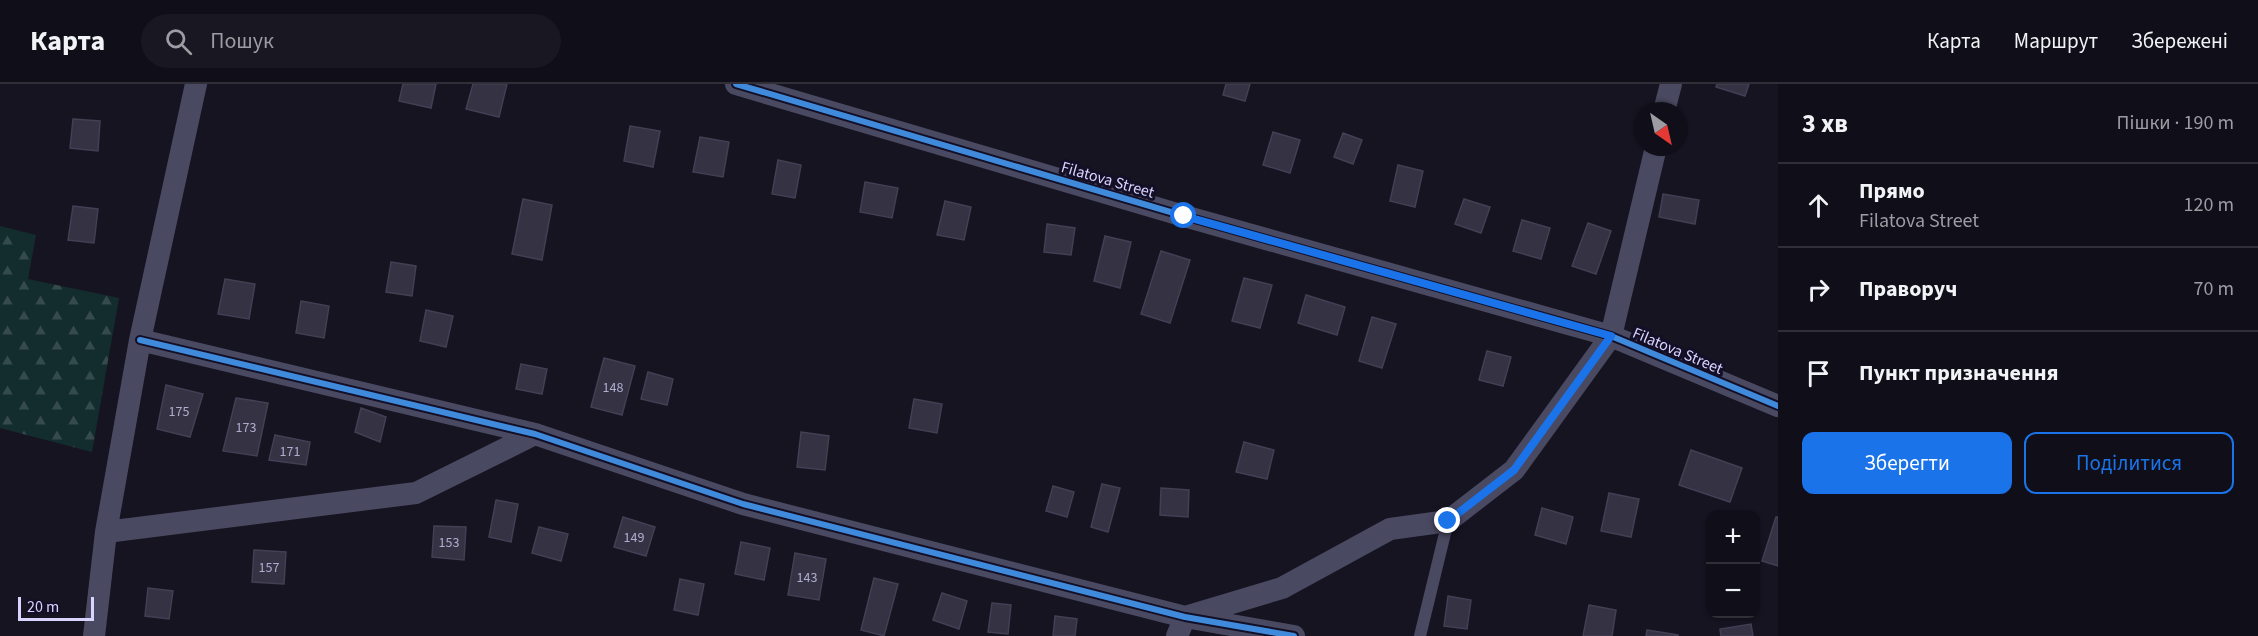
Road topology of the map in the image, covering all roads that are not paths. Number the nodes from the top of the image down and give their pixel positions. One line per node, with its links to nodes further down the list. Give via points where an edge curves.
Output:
1 (196, 84): 7 (street)
2 (736, 84): 6 (street, Filatova Street)
3 (1671, 84): 4 (street)
4 (1666, 102)
5 (1654, 156): 6 (street)
6 (1611, 336): 8 (street, Filatova Street); 10 (street, via 1514,470)
7 (140, 340): 9 (street); 11 (street)
8 (1778, 406)
9 (536, 434): 11 (street, via 416,493); 12 (street, via 743,504)
10 (1448, 521): 12 (street, via 1390,530 1282,588); 15 (lane)
11 (106, 532): 13 (street)
12 (1181, 626): 14 (street)
13 (94, 636)
14 (1294, 636)
15 (1420, 636)

